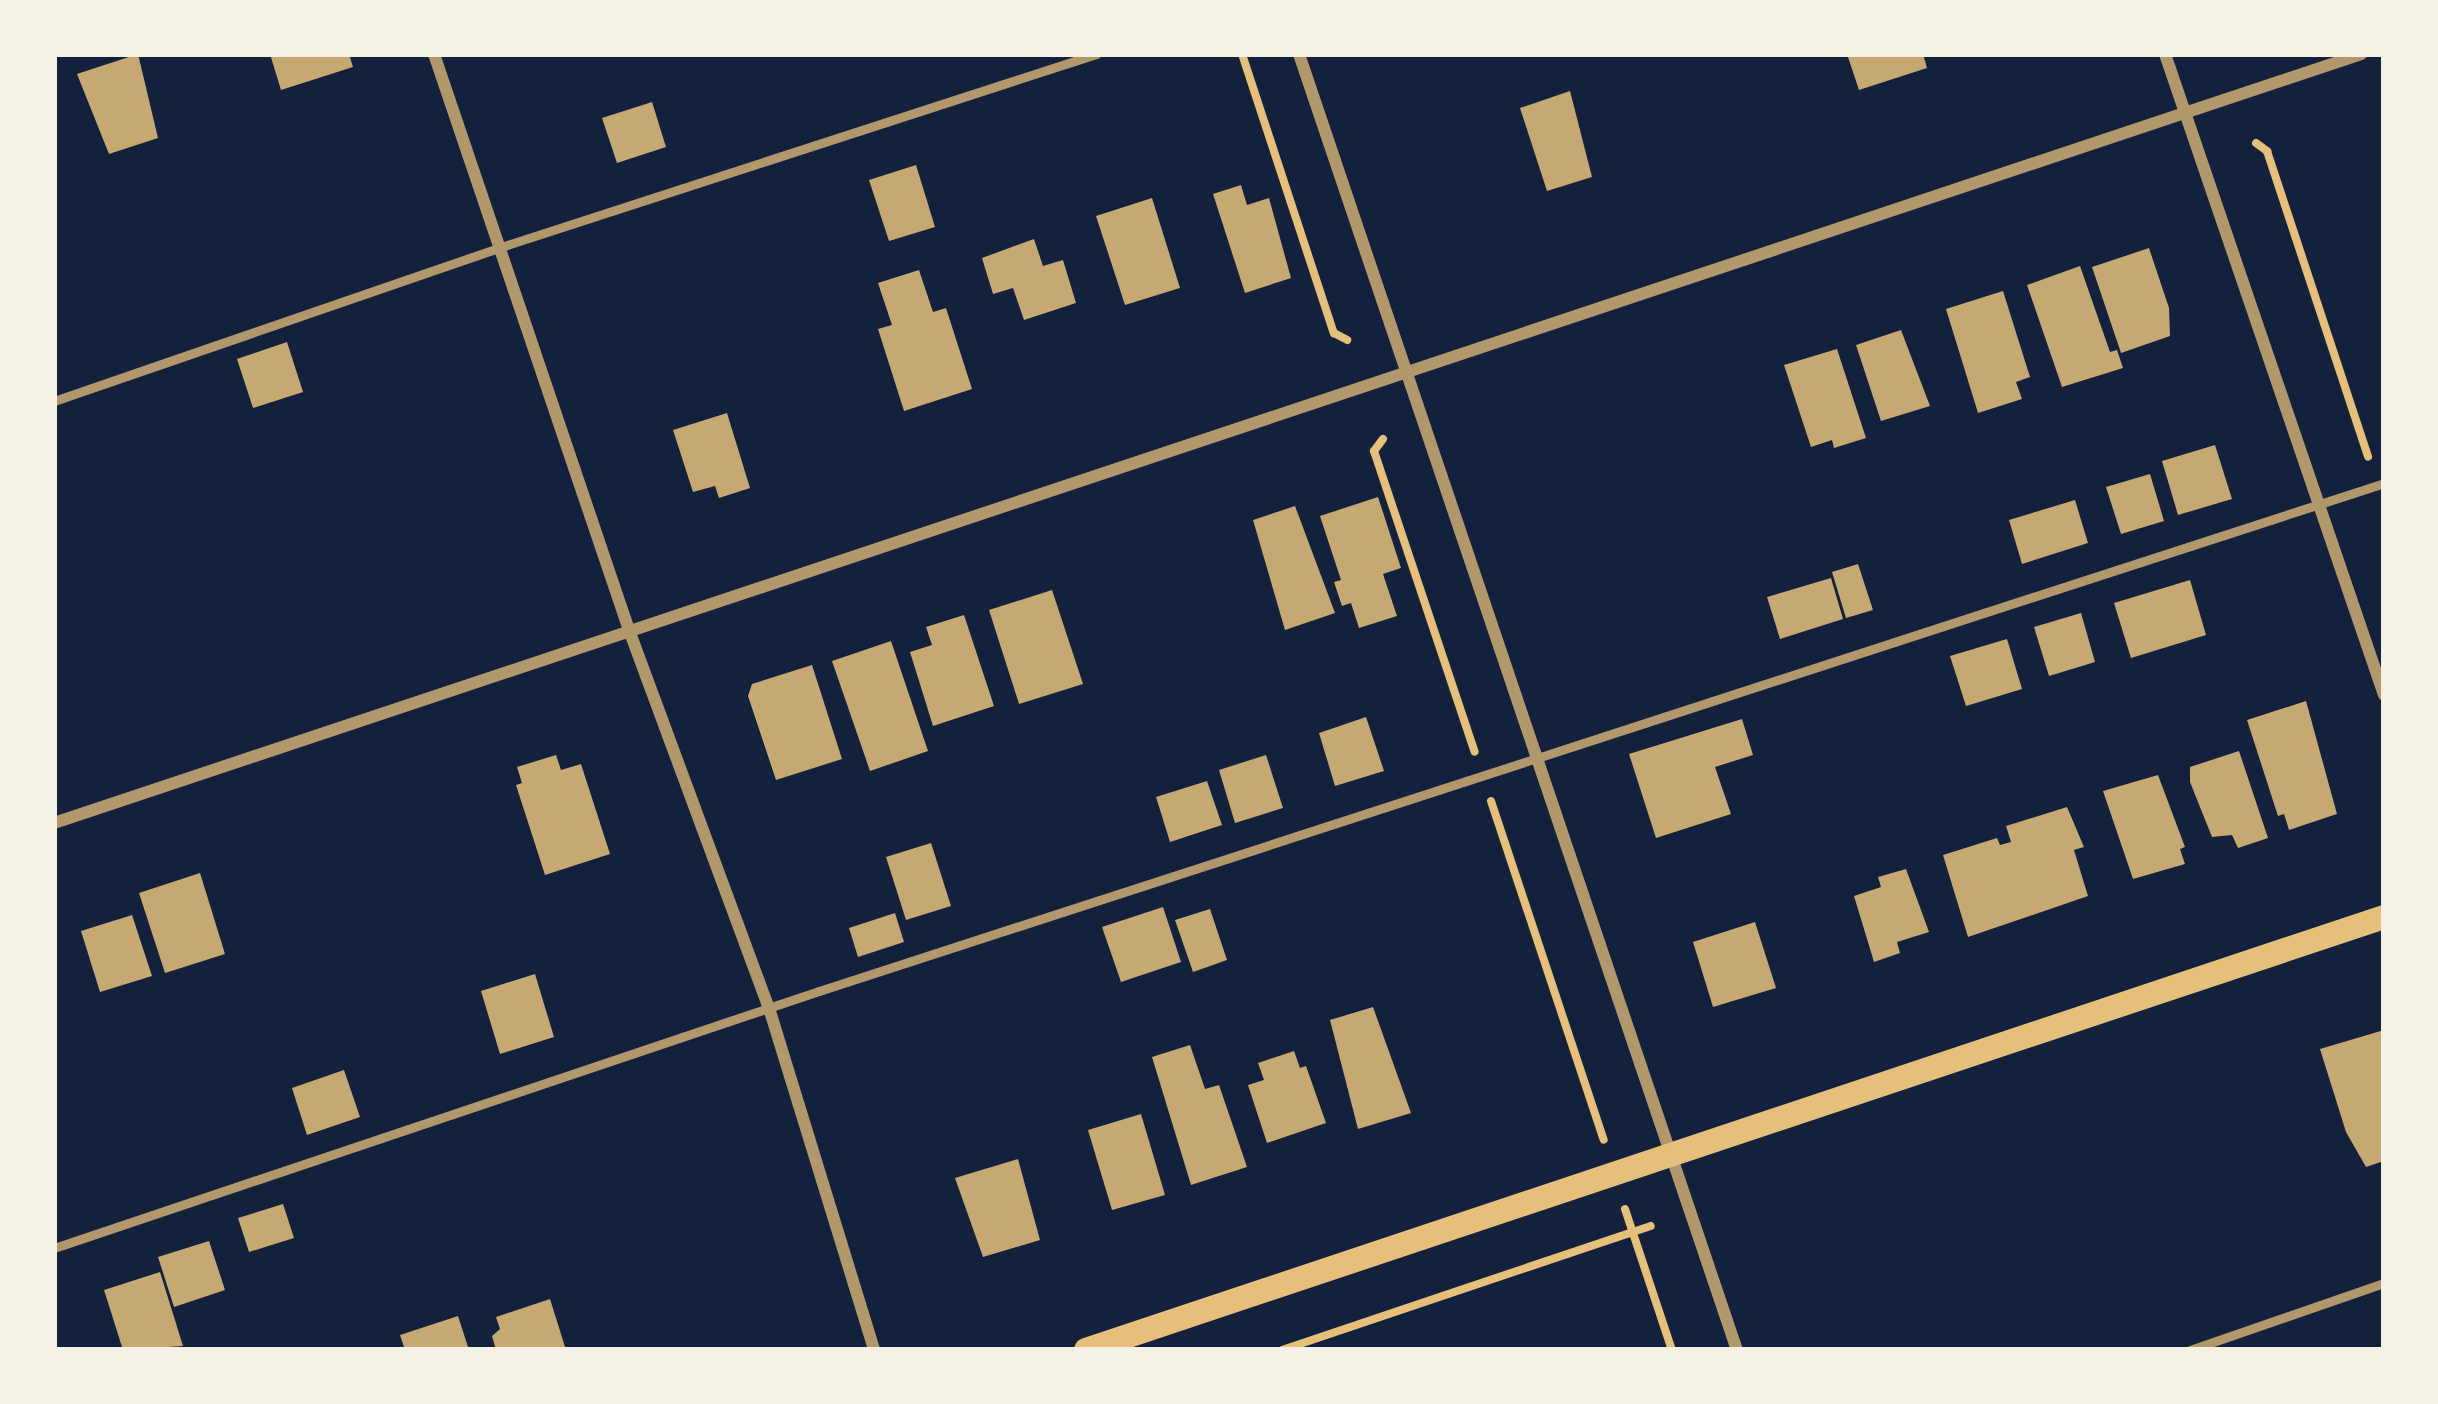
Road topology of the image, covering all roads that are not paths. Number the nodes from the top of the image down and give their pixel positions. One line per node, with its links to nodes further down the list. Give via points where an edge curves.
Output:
1 (434, 54): 7 (street)
2 (1096, 54): 7 (lane)
3 (1299, 54): 8 (street)
4 (2165, 54): 6 (street)
5 (2361, 54): 6 (street)
6 (2184, 113): 8 (street); 11 (street)
7 (502, 247): 9 (lane); 12 (street)
8 (1406, 373): 12 (street); 14 (street)
9 (54, 400)
10 (2381, 484): 11 (lane)
11 (2321, 506): 13 (street); 14 (lane)
12 (629, 630): 15 (street); 17 (street)
13 (2384, 694)
14 (1540, 760): 17 (lane); 18 (street)
15 (54, 824)
16 (2384, 917): 18 (main road)
17 (769, 1007): 19 (lane); 21 (street)
18 (1669, 1156): 22 (main road); 23 (street)
19 (54, 1248)
20 (2384, 1283): 24 (lane)
21 (874, 1350)
22 (1086, 1350)
23 (1736, 1350)
24 (2190, 1350)

